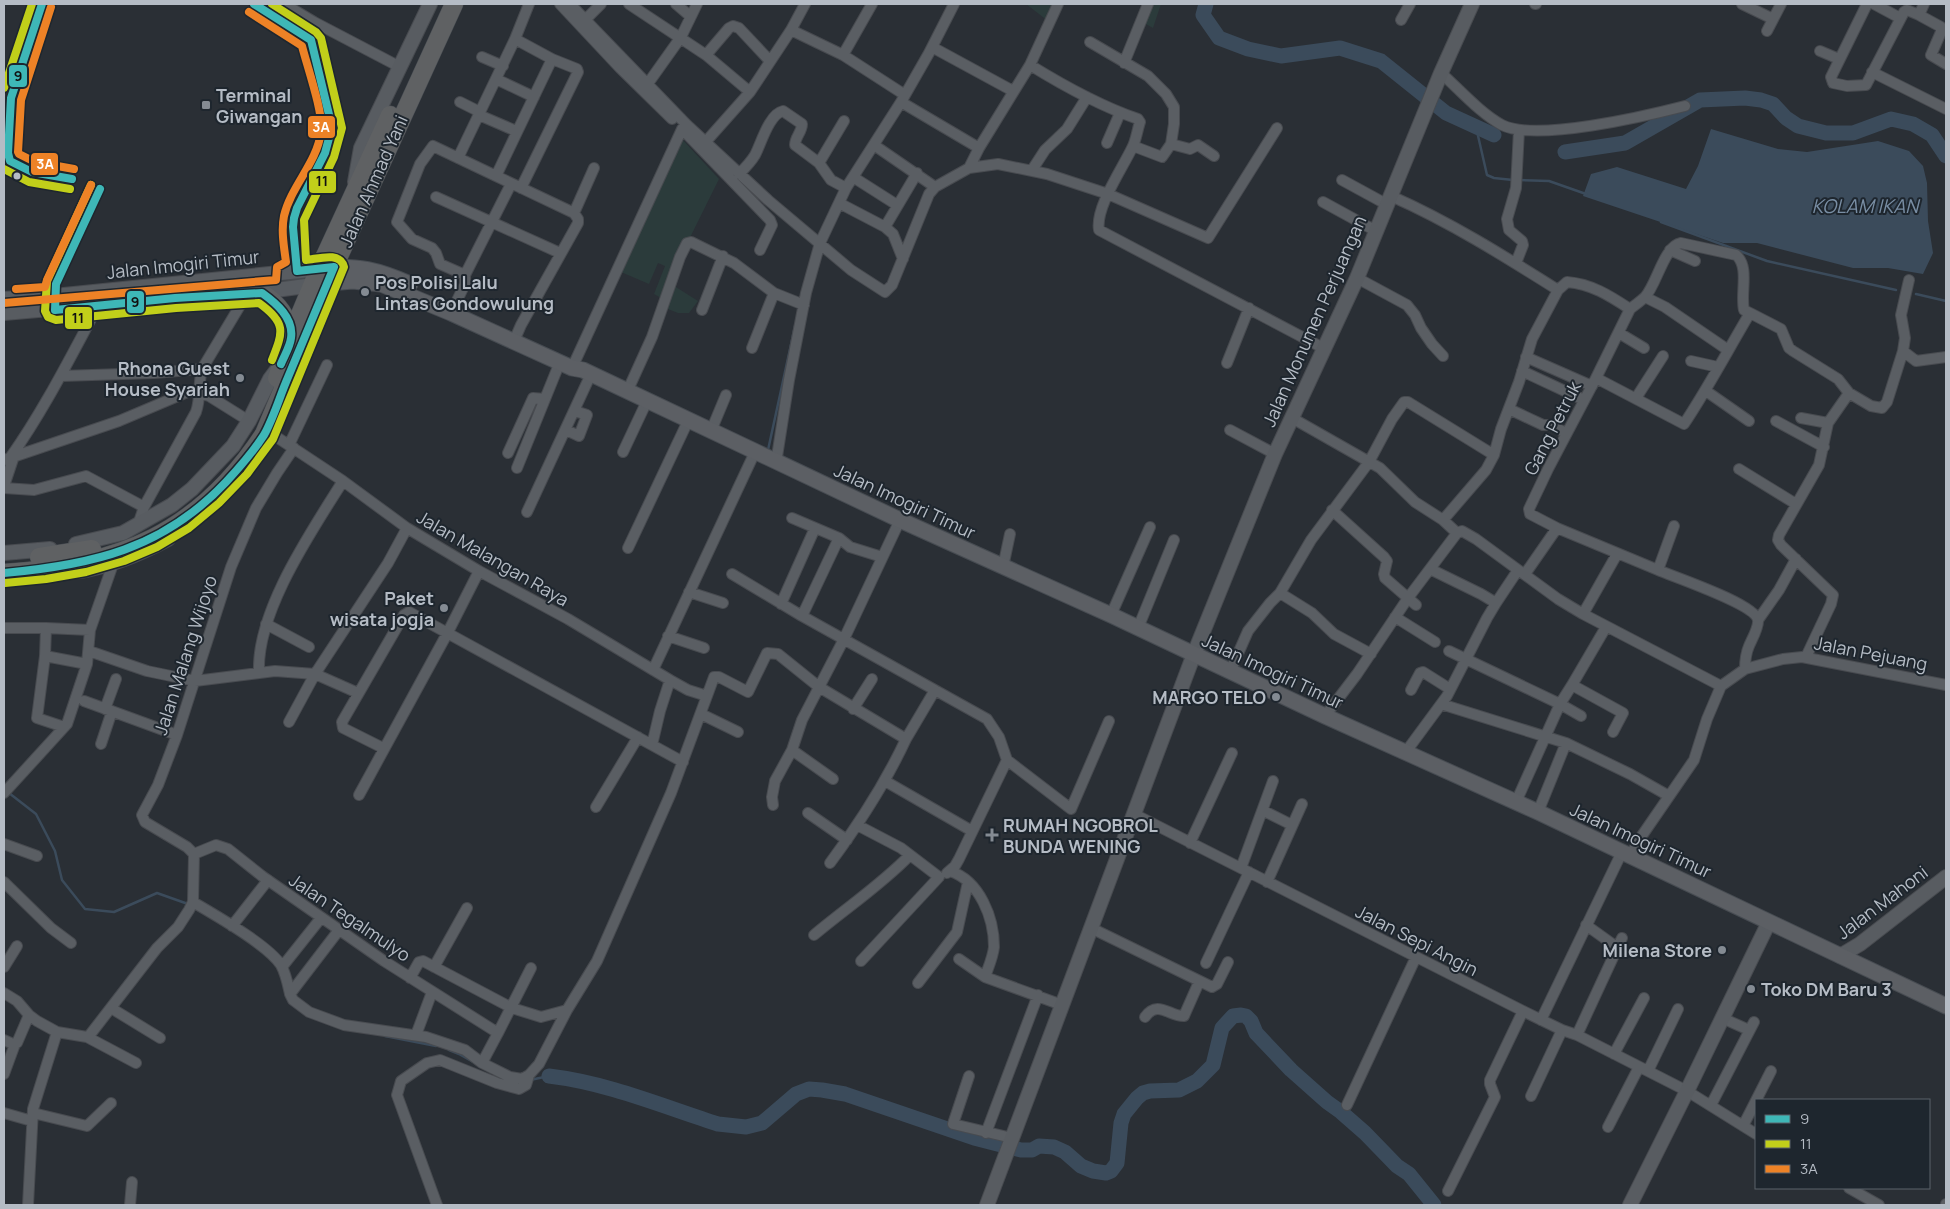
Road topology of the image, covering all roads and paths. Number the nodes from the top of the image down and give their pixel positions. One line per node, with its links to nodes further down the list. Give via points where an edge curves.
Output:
1 (284, 4): 49 (street)
2 (430, 4): 49 (street)
3 (442, 4): 35 (highway, Jalan Ahmad Yani)
4 (454, 4): 35 (highway, Jalan Ahmad Yani)
5 (462, 4): 73 (street, via 406,128)
6 (529, 4): 34 (street)
7 (560, 4): 53 (street)
8 (570, 4): 29 (street)
9 (601, 4): 29 (street)
10 (631, 4): 33 (street)
11 (676, 4): 26 (street)
12 (697, 4): 26 (street)
13 (805, 4): 31 (street)
14 (872, 4): 40 (street)
15 (954, 4): 37 (street)
16 (1058, 4): 47 (street)
17 (1148, 4): 45 (street)
18 (1410, 4): 30 (street)
19 (1472, 4): 51 (street, Jalan Monumen Perjuangan)
20 (1742, 4): 28 (street)
21 (1782, 4): 28 (street)
22 (1867, 4): 43 (street)
23 (1874, 4): 27 (street)
24 (1924, 4): 25 (street)
25 (1919, 15): 27 (street, via 1907,10); 46 (street, via 1941,26 1931,55)
26 (690, 16): 33 (street)
27 (1900, 18): 50 (street)
28 (1773, 19): 32 (street)
29 (585, 20): 53 (street)
30 (1401, 20)
31 (791, 30): 40 (street); 44 (street)
32 (1767, 31)
33 (680, 37): 39 (street); 53 (street)
34 (515, 39): 42 (street); 48 (street)
35 (432, 40): 73 (highway, Jalan Ahmad Yani); 87 (highway, Jalan Ahmad Yani)
36 (1090, 42): 45 (street)
37 (932, 47): 54 (street); 58 (street)
38 (1820, 51): 43 (street)
39 (706, 55): 44 (street, via 733,26 739,28); 55 (street)
40 (843, 55): 58 (street)
41 (482, 57): 48 (street)
42 (552, 59): 56 (street); 90 (street, via 578,72)
43 (1839, 59): 50 (street, via 1831,77 1834,83 1864,86)
44 (770, 61): 55 (street)
45 (1124, 63): 70 (street, via 1148,76 1171,102 1175,112)
46 (1946, 64)
47 (1030, 65): 54 (street); 57 (street)
48 (502, 66): 52 (street)
49 (400, 67): 87 (street, via 361,148)
50 (1872, 72): 61 (street)
51 (1441, 73): 67 (street, via 1500,124); 94 (street, Jalan Monumen Perjuangan)
52 (496, 79): 56 (street); 63 (street)
53 (645, 87): 65 (street)
54 (1013, 91): 75 (street)
55 (750, 92): 71 (street)
56 (534, 97): 68 (street)
57 (1087, 97): 62 (street); 81 (street, via 1067,129 1045,150)
58 (903, 98): 72 (street); 75 (street)
59 (460, 102): 63 (street)
60 (1685, 106): 67 (street, via 1570,128)
61 (1946, 109)
62 (1120, 113): 69 (street); 74 (street, via 1139,120)
63 (480, 114): 68 (street); 77 (street)
64 (844, 121): 78 (street)
65 (685, 127): 71 (street); 144 (street)
66 (1277, 128): 92 (street, via 1208,238)
67 (1518, 130): 110 (street, via 1516,188 1507,219 1509,230 1523,244)
68 (516, 131): 84 (street)
69 (1107, 143)
70 (1171, 144): 74 (street, via 1161,157); 76 (street, via 1190,149 1198,145)
71 (704, 145): 83 (street)
72 (874, 145): 82 (street); 85 (street)
73 (389, 146): 112 (highway, Jalan Ahmad Yani)
74 (1133, 146): 92 (street)
75 (979, 148): 80 (street)
76 (1214, 156)
77 (458, 158): 84 (street); 111 (street, via 433,146 420,164 397,222 412,239 432,248 440,264)
78 (819, 163): 83 (street, via 795,145 802,124 781,111 761,138 753,157); 91 (street, via 831,180)
79 (594, 168): 99 (street)
80 (969, 168): 81 (street, via 998,164); 89 (street)
81 (1032, 170): 92 (street)
82 (917, 173): 89 (street); 97 (street)
83 (735, 175): 98 (street)
84 (496, 176): 88 (street)
85 (853, 177): 91 (street); 97 (street)
86 (1342, 180): 94 (street)
87 (355, 182): 112 (highway, Jalan Ahmad Yani)
88 (511, 184): 90 (street); 100 (street)
89 (935, 187): 108 (street, via 923,206)
90 (521, 188): 99 (street)
91 (846, 188): 96 (street)
92 (1108, 194): 123 (street, via 1099,219 1100,231)
93 (436, 197): 100 (street)
94 (1388, 200): 102 (street, Jalan Monumen Perjuangan); 110 (street, via 1423,210)
95 (1323, 202): 102 (street)
96 (839, 203): 101 (street); 103 (street)
97 (897, 205): 101 (street)
98 (765, 206): 103 (street); 104 (street, via 772,225)
99 (574, 213): 106 (street, via 578,223)
100 (491, 222): 106 (street); 111 (street)
101 (885, 227): 108 (street, via 895,237)
102 (1376, 231): 113 (street, Jalan Monumen Perjuangan)
103 (820, 243): 108 (street, via 851,270 885,292 892,285); 120 (street)
104 (760, 250)
105 (1670, 250): 109 (street); 118 (street); 127 (street, via 1681,242 1736,255 1744,266 1742,301 1744,310)
106 (560, 254): 130 (street)
107 (723, 256): 116 (street); 125 (street); 152 (street, via 687,243 652,337)
108 (903, 259)
109 (1696, 260)
110 (1516, 263): 115 (street)
111 (465, 275): 122 (street, via 465,284)
112 (323, 276): 117 (street, Jalan Imogiri Timur); 119 (street, Jalan Imogiri Timur); 122 (main road, Jalan Imogiri Timur, via 355,268 378,271); 129 (highway, Jalan Ahmad Yani)
113 (1357, 278): 133 (street, Jalan Monumen Perjuangan); 136 (street, via 1407,305)
114 (1909, 280): 135 (street, via 1900,315)
115 (1558, 290): 124 (street, via 1568,282 1580,283); 138 (street)
116 (774, 293): 120 (street); 131 (street)
117 (254, 294): 121 (street, Jalan Imogiri Timur); 129 (highway, via 274,300); 146 (street)
118 (1645, 297): 124 (street); 134 (street)
119 (4, 300)
120 (804, 305): 177 (street, via 789,380)
121 (98, 306): 126 (street, Jalan Imogiri Timur); 148 (street)
122 (453, 308): 130 (main road, Jalan Imogiri Timur)
123 (1249, 308): 133 (street); 141 (street)
124 (1630, 309): 128 (street)
125 (702, 310)
126 (4, 313)
127 (1750, 313): 134 (street, Gang Petruk); 153 (street, via 1781,330 1789,348 1838,379)
128 (1619, 333): 132 (street); 149 (street)
129 (299, 334): 143 (highway, Jalan Ahmad Yani); 170 (street, via 303,359); 212 (highway, Jalan Ahmad Yani, via 264,434 249,457 193,513 155,538 115,555 66,567)
130 (516, 337): 144 (main road, Jalan Imogiri Timur)
131 (752, 348)
132 (1644, 348)
133 (1325, 349): 160 (street, Jalan Monumen Perjuangan)
134 (1728, 350): 145 (street, Gang Petruk)
135 (1904, 352): 139 (street, via 1916,361); 153 (street, via 1882,408 1871,406)
136 (1442, 356)
137 (1663, 356): 155 (street)
138 (1526, 357): 147 (street); 149 (street)
139 (1946, 357)
140 (1691, 360): 145 (street)
141 (1227, 363)
142 (327, 365): 171 (street, Jalan Malang Wijoyo)
143 (280, 367): 163 (street, via 270,379); 206 (highway, Jalan Ahmad Yani, via 269,408 253,435 195,498 155,525 111,544 61,555)
144 (576, 367): 152 (main road, Jalan Imogiri Timur); 156 (street); 187 (street, via 575,411)
145 (1718, 367): 150 (street, Gang Petruk)
146 (202, 369): 148 (street); 151 (street)
147 (1522, 371): 157 (street); 159 (street)
148 (61, 376): 178 (street)
149 (1594, 382): 155 (street, Gang Petruk); 157 (street, Gang Petruk)
150 (1706, 391): 155 (street, Gang Petruk, via 1684,424); 164 (street)
151 (198, 392): 163 (street); 178 (street, via 190,391 119,421); 185 (street, via 196,412)
152 (627, 392): 158 (main road, Jalan Imogiri Timur)
153 (1849, 393): 166 (street)
154 (726, 395): 168 (street)
155 (1636, 398)
156 (545, 400): 174 (street, via 533,398); 180 (street)
157 (1584, 400): 169 (street, Gang Petruk)
158 (647, 401): 162 (main road, Jalan Imogiri Timur); 173 (street)
159 (1509, 409): 169 (street); 176 (street)
160 (1292, 418): 175 (street, Jalan Monumen Perjuangan); 179 (street)
161 (1802, 418): 166 (street)
162 (688, 420): 168 (main road, Jalan Imogiri Timur); 201 (street)
163 (249, 421): 191 (street, via 233,446 192,490)
164 (1750, 421)
165 (1776, 421): 172 (street)
166 (1828, 423): 172 (street)
167 (1230, 430): 175 (street)
168 (711, 431): 177 (main road, Jalan Imogiri Timur)
169 (1566, 433): 196 (street, Gang Petruk, via 1529,512)
170 (272, 434): 171 (street, Jalan Malangan Raya); 207 (street, via 232,486 192,522 149,550)
171 (292, 446): 182 (street, Jalan Malangan Raya); 255 (street, Jalan Malang Wijoyo, via 256,508 231,567)
172 (1824, 447): 184 (street, via 1818,465)
173 (623, 452)
174 (508, 453)
175 (1275, 454): 241 (street, Jalan Monumen Perjuangan)
176 (1494, 455): 179 (street, via 1406,402 1392,419); 190 (street, via 1486,470)
177 (764, 457): 189 (main road, Jalan Imogiri Timur); 216 (street)
178 (9, 458): 183 (street)
179 (1369, 462): 186 (street); 190 (street, via 1380,468 1415,502)
180 (517, 468)
181 (1739, 469): 184 (street)
182 (343, 481): 194 (street, Jalan Malangan Raya); 227 (street, via 307,539)
183 (4, 487): 185 (street, via 34,490 86,476)
184 (1796, 504): 205 (street, via 1778,540)
185 (144, 507): 191 (street)
186 (1332, 510): 217 (street); 218 (street, via 1384,557 1387,561 1385,578)
187 (528, 512)
188 (792, 518): 195 (street)
189 (900, 520): 204 (street); 208 (main road, Jalan Imogiri Timur)
190 (1443, 520): 197 (street)
191 (138, 525): 202 (street, via 107,538 53,549)
192 (1674, 526): 210 (street)
193 (1150, 527): 223 (street)
194 (407, 528): 211 (street, Jalan Malangan Raya); 251 (street, via 388,563)
195 (815, 528): 199 (street); 221 (street)
196 (1557, 528): 203 (street, Gang Petruk); 213 (street)
197 (1457, 533): 209 (street); 213 (street, via 1465,532)
198 (1010, 534): 208 (street)
199 (839, 538): 204 (street, via 850,547); 224 (street)
200 (1174, 540): 231 (street)
201 (628, 548)
202 (4, 553)
203 (1617, 554): 210 (street, Gang Petruk); 222 (street)
204 (882, 557): 235 (street)
205 (1796, 559): 226 (street); 244 (street, via 1833,595)
206 (4, 561)
207 (113, 564): 215 (street, via 55,575); 232 (street)
208 (1004, 567): 223 (main road, Jalan Imogiri Timur)
209 (1430, 570): 218 (street); 220 (street)
210 (1658, 570): 226 (street, Gang Petruk, via 1736,602)
211 (479, 571): 233 (street); 248 (street, Jalan Malangan Raya)
212 (4, 572)
213 (1521, 572): 220 (street); 222 (street)
214 (732, 574): 221 (street)
215 (4, 578)
216 (689, 592): 219 (street); 234 (street)
217 (1280, 593): 242 (street, via 1312,613 1334,634); 249 (street, via 1248,632)
218 (1412, 602): 225 (street)
219 (723, 603)
220 (1496, 603): 245 (street)
221 (781, 604): 224 (street)
222 (1583, 614): 228 (street)
223 (1111, 615): 231 (main road, Jalan Imogiri Timur)
224 (802, 616): 235 (street)
225 (1395, 617): 236 (street); 242 (street)
226 (1758, 620): 247 (street)
227 (266, 624): 237 (street); 250 (street, via 259,650)
228 (1606, 627): 257 (street); 258 (street)
229 (4, 628): 230 (street)
230 (46, 628): 232 (street); 243 (street)
231 (1138, 628): 241 (main road, Jalan Imogiri Timur)
232 (90, 630): 239 (street)
233 (448, 632): 263 (street, via 407,612); 280 (street); 285 (street)
234 (668, 636): 238 (street); 248 (street)
235 (844, 639): 259 (street); 261 (street)
236 (1435, 642)
237 (310, 647)
238 (704, 648)
239 (89, 651): 246 (street); 255 (street, via 147,671)
240 (1449, 651): 245 (street)
241 (1194, 654): 249 (main road, Jalan Imogiri Timur); 304 (street, Jalan Monumen Perjuangan)
242 (1371, 654): 271 (street)
243 (45, 656): 246 (street); 275 (street, via 38,718)
244 (1806, 657): 247 (street, Jalan Pejuang); 256 (street, Jalan Pejuang)
245 (1466, 660): 260 (street); 267 (street)
246 (87, 664): 275 (street, via 67,724)
247 (1745, 669): 258 (street, Jalan Pejuang)
248 (653, 670): 254 (street, Jalan Malangan Raya)
249 (1230, 672): 271 (main road, Jalan Imogiri Timur)
250 (259, 673): 251 (street); 255 (street)
251 (314, 674): 263 (street); 274 (street)
252 (116, 679): 269 (street)
253 (872, 679): 268 (street)
254 (670, 680): 264 (street, Jalan Malangan Raya); 284 (street)
255 (195, 681): 278 (street, Jalan Malang Wijoyo)
256 (1946, 684)
257 (1572, 685): 267 (street); 277 (street, via 1623,713)
258 (1721, 686): 296 (street, via 1694,760)
259 (819, 687): 264 (street, via 778,654 767,653 748,692 716,676); 268 (street); 286 (street, via 802,720)
260 (1450, 689): 262 (street, via 1422,672); 266 (street)
261 (935, 690): 281 (street); 289 (street, via 987,720 999,737)
262 (1412, 690)
263 (358, 693): 285 (street, via 342,725)
264 (707, 696): 270 (street)
265 (84, 701): 269 (street)
266 (1441, 704): 279 (street); 288 (street)
267 (1560, 704): 272 (street); 279 (street)
268 (853, 708): 281 (street)
269 (109, 710): 278 (street); 283 (street)
270 (701, 714): 276 (street); 290 (street)
271 (1325, 716): 288 (main road, Jalan Imogiri Timur)
272 (1581, 716)
273 (1109, 721): 289 (street, via 1072,808)
274 (289, 722)
275 (61, 730): 294 (street)
276 (738, 732)
277 (1613, 732)
278 (177, 734): 311 (street, Jalan Malang Wijoyo, via 142,818)
279 (1545, 736): 282 (street); 297 (street)
280 (638, 737): 284 (street); 300 (street)
281 (906, 739): 292 (street)
282 (1566, 743): 296 (street); 302 (street)
283 (101, 744)
284 (652, 745): 290 (street)
285 (383, 748): 295 (street)
286 (792, 750): 291 (street); 299 (street, via 775,781)
287 (1232, 753): 309 (street)
288 (1406, 753): 297 (main road, Jalan Imogiri Timur)
289 (1007, 760): 307 (street)
290 (683, 762): 359 (street, via 597,961)
291 (834, 779)
292 (885, 781): 305 (street); 307 (street)
293 (1274, 781): 301 (street)
294 (8, 787)
295 (359, 795)
296 (1669, 796): 312 (street)
297 (1516, 802): 302 (main road, Jalan Imogiri Timur)
298 (1302, 804): 306 (street)
299 (772, 805)
300 (596, 807)
301 (1264, 811): 306 (street); 317 (street)
302 (1538, 812): 312 (main road, Jalan Imogiri Timur)
303 (808, 813): 308 (street)
304 (1134, 814): 309 (street, Jalan Sepi Angin); 330 (street, Jalan Monumen Perjuangan)
305 (858, 825): 308 (street); 314 (street)
306 (1292, 825): 323 (street)
307 (972, 831): 316 (street)
308 (847, 840): 315 (street)
309 (1190, 843): 317 (street, Jalan Sepi Angin)
310 (4, 844): 313 (street)
311 (194, 854): 320 (street, Jalan Tegalmulyo, via 220,846); 324 (street)
312 (1626, 854): 327 (main road, Jalan Imogiri Timur); 328 (street)
313 (37, 856)
314 (910, 856): 318 (street); 332 (street, via 887,879)
315 (830, 863)
316 (950, 870): 318 (street); 322 (street)
317 (1245, 870): 323 (street, Jalan Sepi Angin); 340 (street)
318 (939, 877): 338 (street)
319 (1946, 877): 335 (street, Jalan Mahoni)
320 (268, 880): 326 (street, Jalan Tegalmulyo); 329 (street)
321 (4, 882): 333 (street)
322 (968, 882): 345 (street, via 984,900 988,910 994,947); 348 (street, via 957,932)
323 (1267, 882): 336 (street, Jalan Sepi Angin)
324 (192, 905): 329 (street); 356 (street, via 178,927 157,948)
325 (468, 908): 343 (street)
326 (322, 918): 331 (street, Jalan Tegalmulyo); 342 (street)
327 (1768, 922): 335 (main road, Jalan Imogiri Timur); 363 (street)
328 (1586, 925): 364 (street); 369 (street, via 1620,943)
329 (232, 926): 342 (street, via 273,956)
330 (1091, 928): 347 (street); 354 (street, Jalan Monumen Perjuangan)
331 (339, 930): 346 (street, Jalan Tegalmulyo); 351 (street)
332 (814, 935)
333 (71, 943)
334 (17, 946): 341 (street)
335 (1840, 956): 355 (main road, Jalan Imogiri Timur)
336 (1416, 957): 360 (street, Jalan Sepi Angin); 387 (street)
337 (959, 959): 345 (street)
338 (861, 961)
339 (1228, 962): 347 (street, via 1215,986)
340 (1206, 963)
341 (4, 967)
342 (282, 967): 351 (street)
343 (434, 967): 346 (street, Jalan Tegalmulyo, via 421,961); 357 (street)
344 (531, 968): 357 (street)
345 (986, 977): 352 (street)
346 (410, 978): 349 (street)
347 (1199, 982): 362 (street, via 1184,1016 1158,1009 1151,1010)
348 (918, 983)
349 (432, 992): 367 (street); 368 (street)
350 (4, 993): 361 (street, via 17,1001)
351 (290, 994): 368 (street, via 292,1000 309,1012 344,1026)
352 (1038, 996): 354 (street); 394 (street)
353 (1644, 998): 374 (street)
354 (1062, 1005): 395 (street, Jalan Monumen Perjuangan)
355 (1946, 1006)
356 (111, 1008): 370 (street); 371 (street)
357 (512, 1008): 359 (street, via 541,1017); 367 (street)
358 (1678, 1009): 377 (street)
359 (567, 1010): 381 (street, via 539,1064)
360 (1523, 1011): 364 (street, Jalan Sepi Angin); 398 (street, via 1490,1080 1495,1097)
361 (29, 1016): 366 (street); 373 (street, via 19,1042)
362 (1145, 1017)
363 (1722, 1018): 382 (street); 388 (street, via 1752,1026)
364 (1541, 1020): 365 (street, Jalan Sepi Angin)
365 (1562, 1030): 369 (street, Jalan Sepi Angin); 383 (street)
366 (56, 1032): 370 (street); 389 (street)
367 (498, 1033): 375 (street)
368 (416, 1035): 375 (street, via 458,1048)
369 (1577, 1035): 374 (street, Jalan Sepi Angin)
370 (87, 1037): 376 (street)
371 (160, 1038)
372 (4, 1040): 373 (street)
373 (15, 1044): 379 (street)
374 (1614, 1054): 377 (street, Jalan Sepi Angin)
375 (482, 1062): 381 (street, via 510,1077)
376 (136, 1063)
377 (1643, 1069): 382 (street, Jalan Sepi Angin); 391 (street)
378 (1770, 1071): 384 (street)
379 (4, 1074)
380 (969, 1076): 394 (street, via 953,1124)
381 (528, 1078): 401 (street, via 525,1087 519,1089 440,1060 427,1063 401,1080 397,1095)
382 (1687, 1091): 388 (street, Jalan Sepi Angin); 403 (street)
383 (1531, 1096)
384 (1756, 1099)
385 (1755, 1102): 392 (street)
386 (111, 1103): 389 (street, via 87,1126)
387 (1347, 1105)
388 (1711, 1105): 392 (street, Jalan Sepi Angin)
389 (33, 1111): 390 (street); 399 (street)
390 (4, 1113)
391 (1608, 1126)
392 (1743, 1126): 393 (street, Jalan Sepi Angin)
393 (1755, 1133)
394 (987, 1134): 395 (street)
395 (1011, 1138): 402 (street, Jalan Monumen Perjuangan)
396 (132, 1182): 400 (street)
397 (1851, 1189): 404 (street)
398 (1448, 1191)
399 (28, 1205)
400 (130, 1205)
401 (437, 1205)
402 (987, 1205)
403 (1630, 1205)
404 (1879, 1205)

